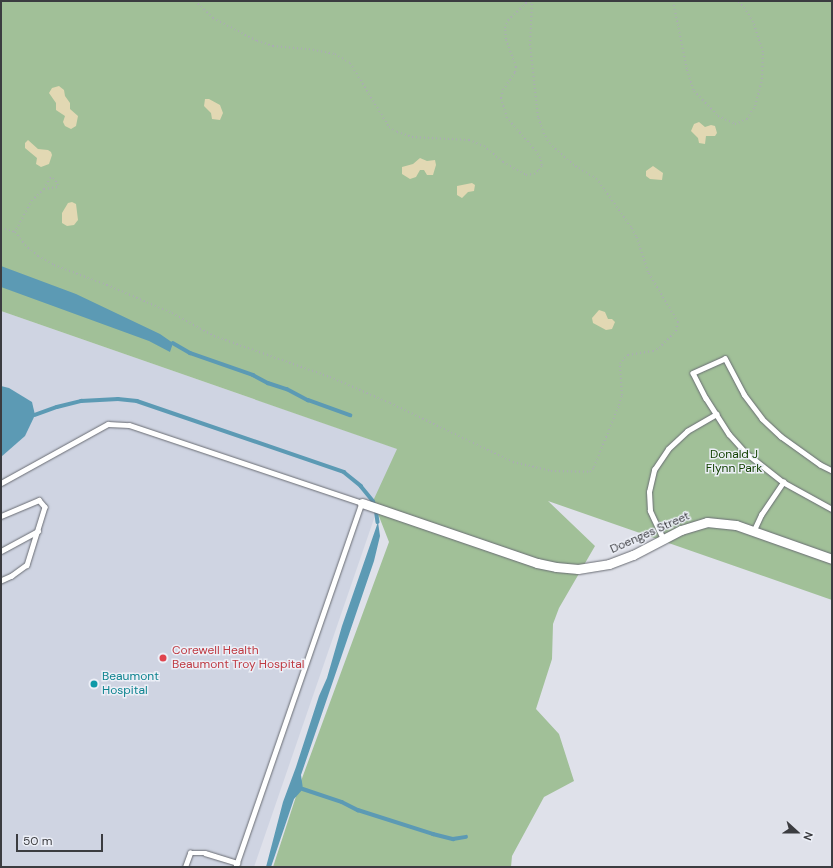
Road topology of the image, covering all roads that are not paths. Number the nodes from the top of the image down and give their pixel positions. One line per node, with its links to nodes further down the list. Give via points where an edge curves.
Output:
1 (716, 414): 2 (lane, via 693,373 725,359 744,395 762,419 792,445); 3 (lane, via 745,452); 10 (lane, via 687,431 668,449 654,470 649,492 650,511)
2 (832, 471)
3 (783, 482): 6 (lane); 8 (lane)
4 (1, 483): 5 (lane, via 108,424 129,425)
5 (362, 503): 10 (street, Doenges Street, via 537,563 556,567 586,568 609,564); 14 (lane)
6 (832, 509)
7 (1, 516): 9 (lane, via 39,500 45,506)
8 (754, 530): 10 (street, Doenges Street, via 707,522 693,525); 12 (street, Doenges Street)
9 (38, 531): 11 (lane); 13 (lane, via 27,565 12,576)
10 (663, 539)
11 (1, 551)
12 (832, 559)
13 (1, 580)
14 (236, 865): 15 (lane, via 205,853 190,853)
15 (184, 867)

